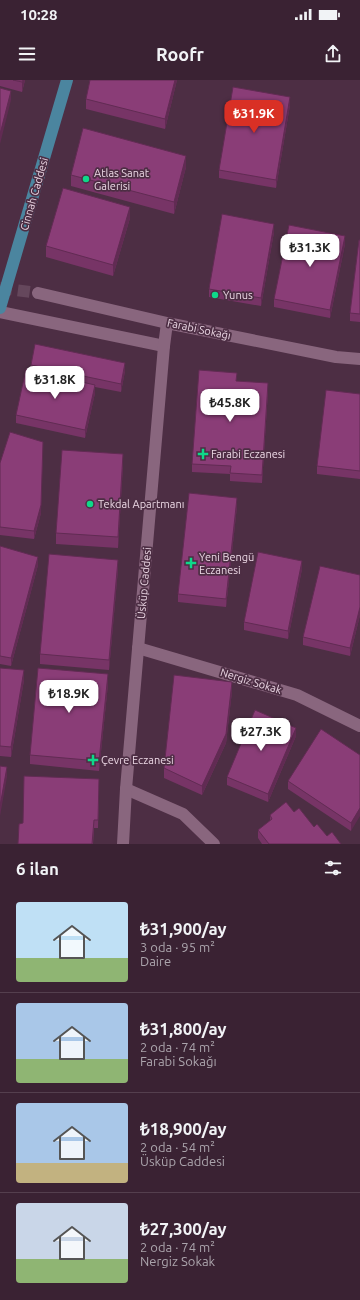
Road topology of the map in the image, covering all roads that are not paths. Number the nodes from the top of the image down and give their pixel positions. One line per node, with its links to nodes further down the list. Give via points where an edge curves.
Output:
1 (67, 80): 3 (main road, Cinnah Caddesi)
2 (38, 293): 5 (street, Farabi Sokağı)
3 (0, 308)
4 (0, 312): 6 (street)
5 (167, 322): 6 (street, Üsküp Caddesi); 7 (street, Farabi Sokağı, via 336,357)
6 (164, 346): 8 (street, Üsküp Caddesi)
7 (360, 359)
8 (138, 648): 9 (street, Nergiz Sokak, via 297,695); 10 (street, Üsküp Caddesi)
9 (360, 726)
10 (126, 789): 11 (street, Üsküp Caddesi); 12 (street, via 183,814)
11 (123, 844)
12 (214, 844)

